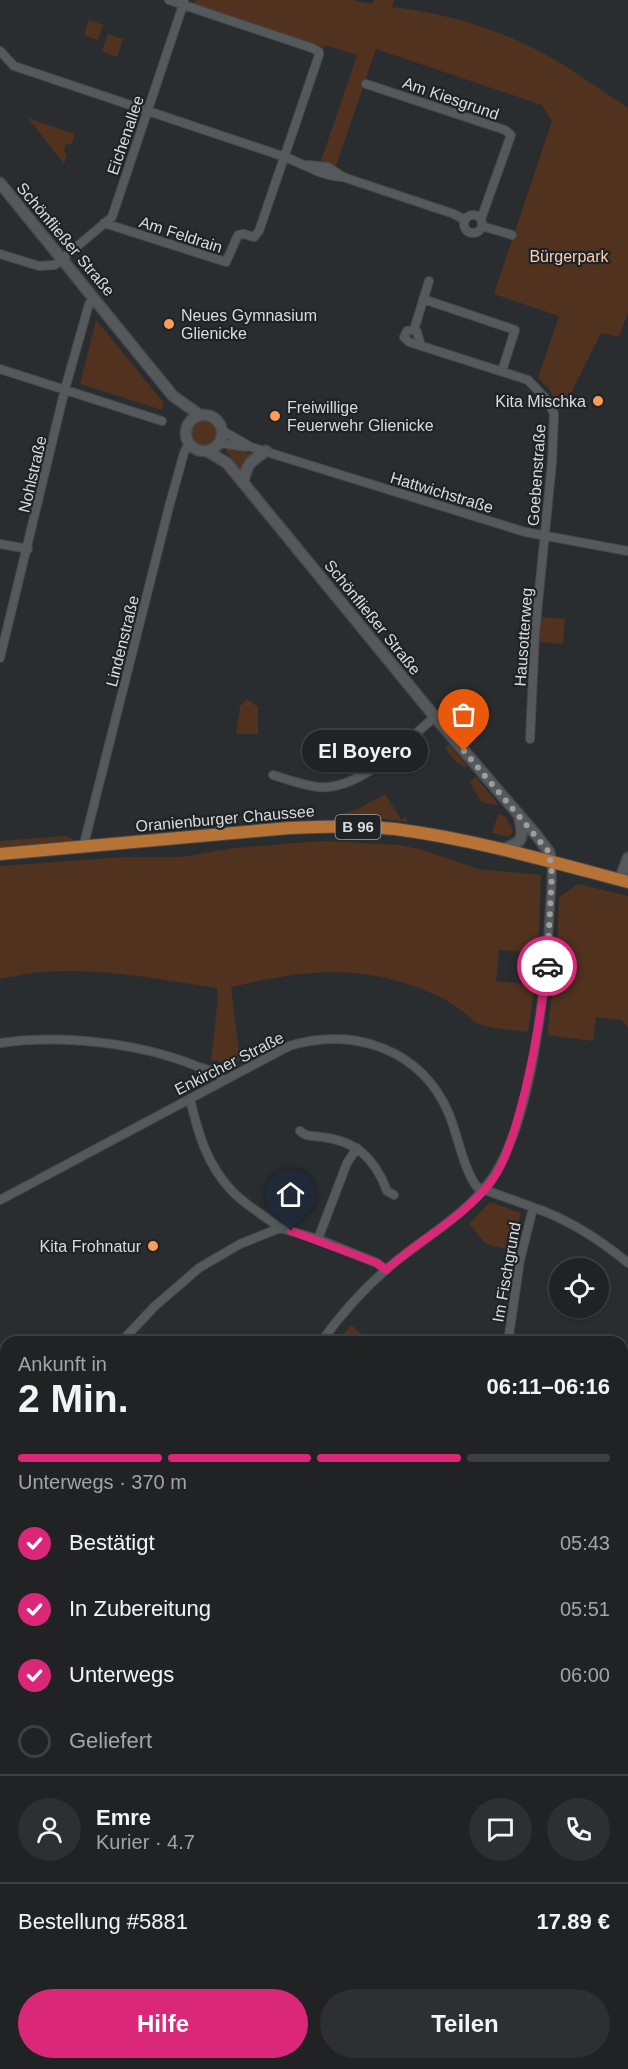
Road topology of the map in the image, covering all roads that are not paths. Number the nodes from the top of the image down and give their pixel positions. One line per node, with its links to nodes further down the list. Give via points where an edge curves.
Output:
1 (169, 0): 2 (street)
2 (184, 2): 5 (street, Eichenallee); 6 (street, via 319,52)
3 (0, 51): 5 (street, via 14,66)
4 (366, 84): 9 (street, Am Kiesgrund, via 511,135)
5 (148, 111): 6 (street); 10 (street, Eichenallee, via 112,217)
6 (285, 157): 8 (street, via 325,175 344,177); 10 (street, Am Feldrain, via 256,236 238,235 226,262)
7 (0, 183): 13 (main road, Schönfließer Straße)
8 (465, 220): 9 (street, via 473,214); 9 (street, via 468,231 477,232)
9 (482, 222): 11 (street)
10 (104, 223): 13 (street, Eichenallee)
11 (512, 236)
12 (0, 254): 13 (street, via 39,266 55,265)
13 (61, 259): 15 (main road, Schönfließer Straße)
14 (429, 281): 16 (street)
15 (94, 298): 21 (street, Nohlstraße); 22 (main road, Schönfließer Straße)
16 (423, 299): 17 (street); 20 (street, via 515,330)
17 (414, 330): 18 (street); 18 (street, via 407,331 404,338)
18 (421, 346): 20 (street, Goebenstraße)
19 (0, 369): 21 (street)
20 (502, 371): 34 (street, Goebenstraße, via 528,380 549,402 554,414)
21 (65, 389): 24 (street); 36 (street, Nohlstraße)
22 (176, 399): 23 (main road, Schönfließer Straße); 25 (main road, Schönfließer Straße)
23 (200, 415): 25 (main road); 26 (main road, via 213,417)
24 (162, 421)
25 (189, 423): 27 (main road)
26 (222, 431): 28 (main road); 29 (street, Hattwichstraße)
27 (189, 442): 30 (main road); 43 (street, Lindenstraße, via 169,507)
28 (219, 444): 29 (street, Hattwichstraße); 30 (main road); 32 (main road, Schönfließer Straße)
29 (251, 447): 31 (street, Hattwichstraße)
30 (207, 451): 32 (main road, Schönfließer Straße)
31 (266, 452): 33 (main road, via 251,460); 34 (street, Hattwichstraße)
32 (227, 463): 33 (main road, Schönfließer Straße)
33 (243, 483): 39 (main road, Schönfließer Straße)
34 (545, 537): 37 (street, Hattwichstraße); 40 (street, Hausotterweg)
35 (0, 544): 36 (street)
36 (28, 549): 38 (street, Nohlstraße)
37 (628, 550)
38 (0, 658)
39 (435, 717): 41 (street, via 373,768 341,785 319,787); 42 (main road, Schönfließer Straße)
40 (530, 739)
41 (273, 775)
42 (519, 817): 44 (main road, via 521,839); 47 (main road, Schönfließer Straße, via 549,852)
43 (85, 848): 44 (main road, Oranienburger Chaussee / B 96, via 327,826 394,830); 45 (main road, Oranienburger Chaussee / B 96)
44 (501, 850): 47 (main road, Oranienburger Chaussee / B 96)
45 (0, 854)
46 (628, 858): 48 (main road)
47 (551, 862): 48 (main road, Oranienburger Chaussee / B 96); 54 (street, via 548,954 533,1058 507,1151)
48 (624, 880)
49 (0, 1042): 50 (street, via 49,1040 136,1047 191,1064 220,1075)
50 (223, 1080): 51 (street, Enkircher Straße); 54 (street, Enkircher Straße, via 306,1041 351,1039 388,1050 425,1077 440,1096 475,1183)
51 (190, 1099): 56 (street, Enkircher Straße); 58 (street, via 204,1151 217,1172 231,1191)
52 (300, 1131): 53 (street, via 305,1136 330,1138)
53 (357, 1148): 55 (street, via 368,1157 387,1191); 59 (street, via 347,1163)
54 (484, 1189): 57 (street); 61 (street, via 453,1220)
55 (394, 1195)
56 (0, 1200)
57 (533, 1208): 60 (street, via 591,1236); 64 (street, Im Fischgrund, via 520,1260)
58 (279, 1228): 59 (street); 62 (street, via 240,1244 199,1268)
59 (318, 1239): 61 (street)
60 (628, 1263)
61 (386, 1270): 63 (street)
62 (127, 1336)
63 (326, 1336)
64 (509, 1336)

